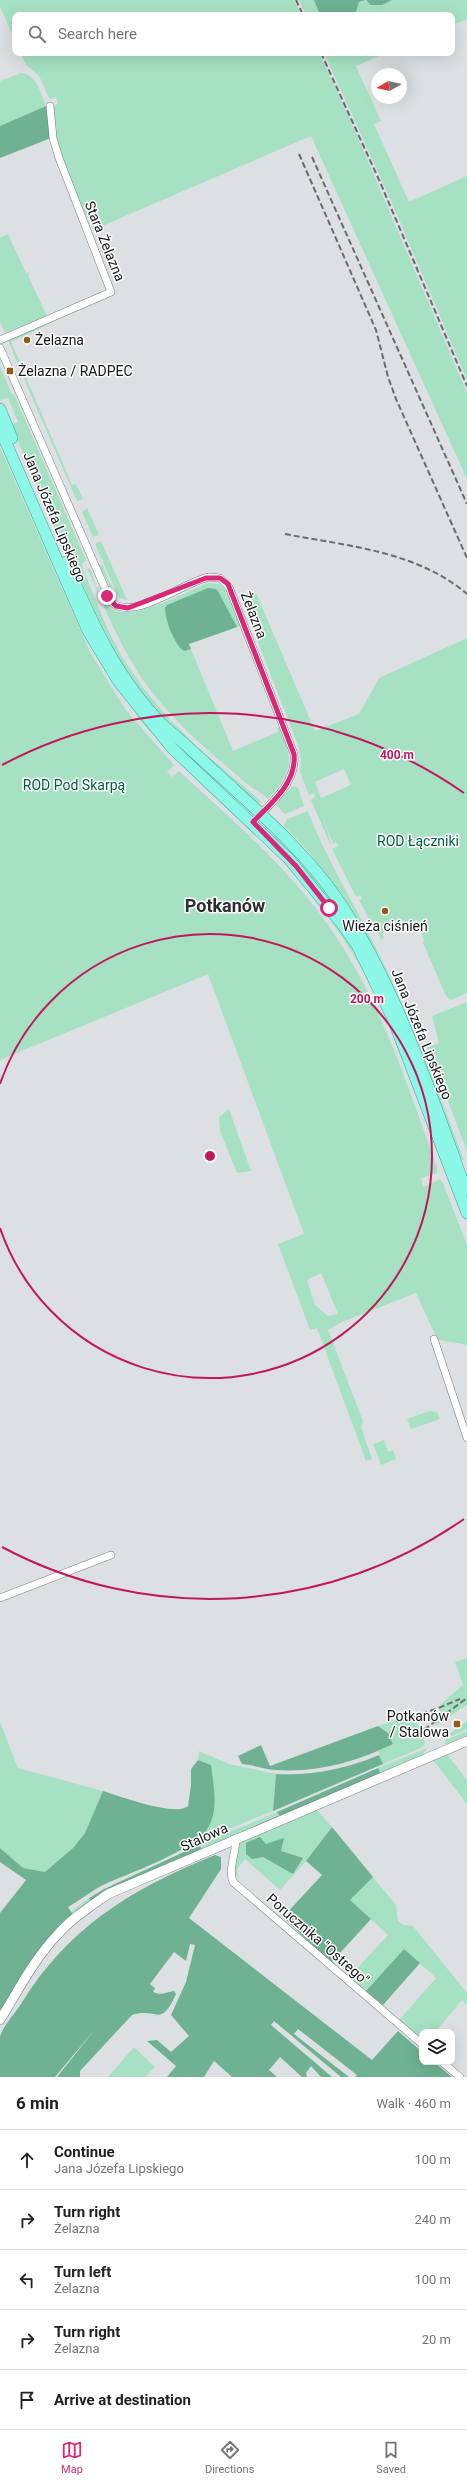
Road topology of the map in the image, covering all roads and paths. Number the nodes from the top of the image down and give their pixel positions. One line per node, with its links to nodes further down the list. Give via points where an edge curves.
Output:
1 (50, 106): 2 (street, Stara Żelazna, via 58,158 111,292)
2 (0, 340)
3 (0, 348): 6 (street, Żelazna, via 110,602 122,608 132,608 209,577 220,578 229,587 294,754 294,766 288,783)
4 (0, 409): 6 (main road, Jana Józefa Lipskiego, via 87,611 113,660 158,719)
5 (0, 428): 7 (main road, Jana Józefa Lipskiego, via 79,611 108,666 138,708 168,743)
6 (261, 814): 7 (street, Żelazna); 8 (main road, Jana Józefa Lipskiego, via 328,886 375,963 403,1022)
7 (253, 822): 9 (main road, Jana Józefa Lipskiego, via 303,875 342,924 363,957 393,1019)
8 (467, 1192)
9 (467, 1213)
10 (434, 1339): 11 (street)
11 (467, 1438)
12 (111, 1555): 13 (street)
13 (0, 1598)
14 (467, 1741): 15 (street, Stalowa)
15 (236, 1838): 16 (street, Stalowa, via 122,1888 78,1916 58,1933 45,1949); 17 (street, Porucznika "Ostrego", via 236,1854 230,1874 233,1882)
16 (0, 2020)
17 (419, 2041)
18 (446, 2065): 19 (street)
19 (460, 2077)

